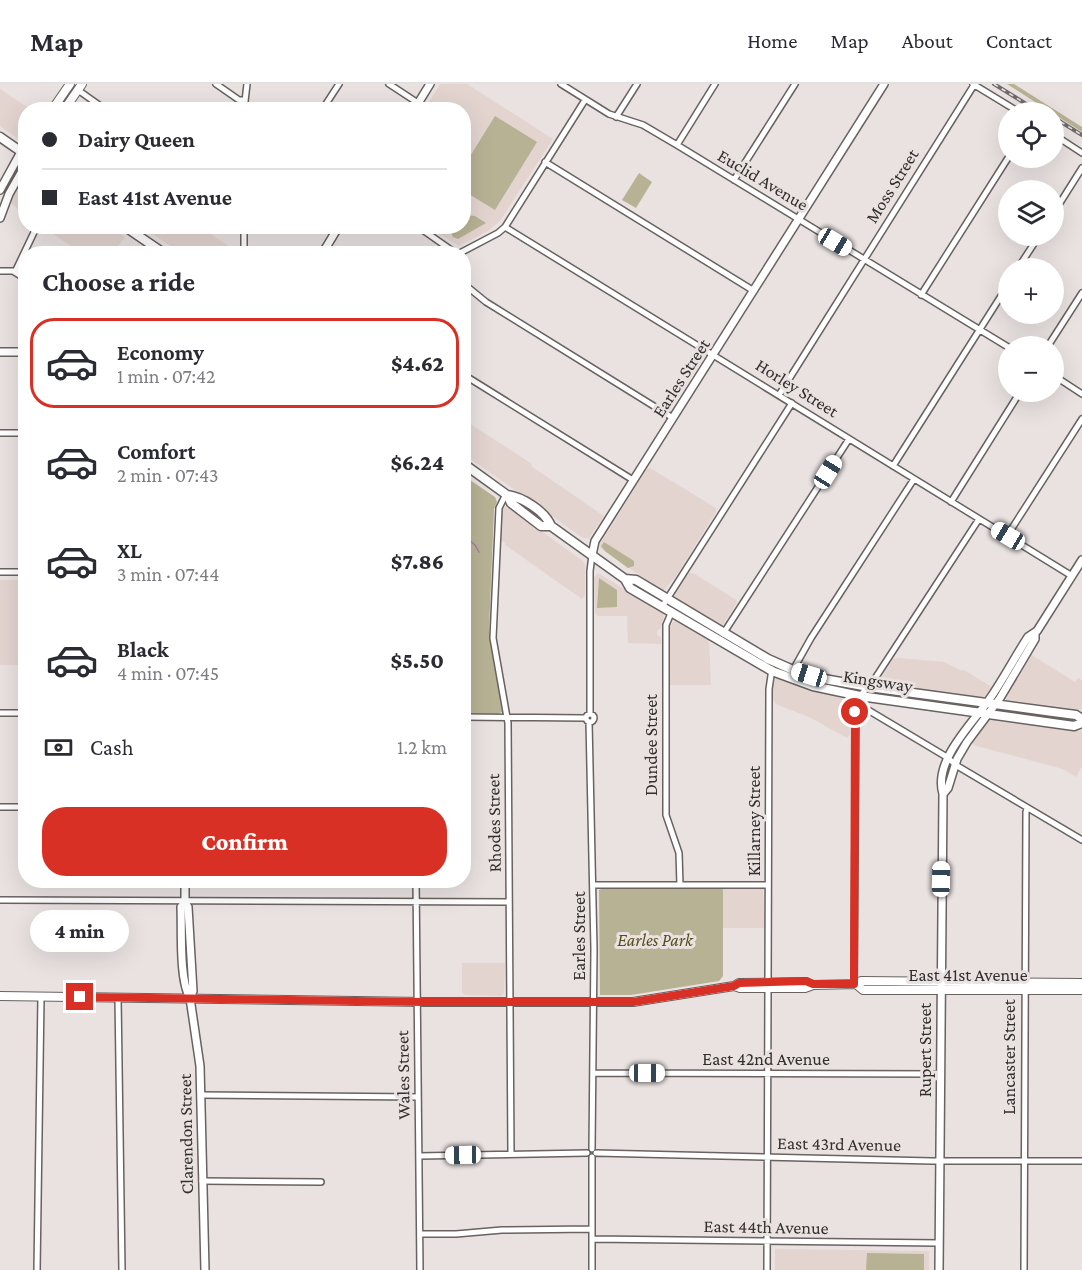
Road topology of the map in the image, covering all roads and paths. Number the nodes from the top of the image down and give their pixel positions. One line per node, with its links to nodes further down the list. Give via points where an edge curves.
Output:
1 (216, 84): 14 (street)
2 (247, 84): 14 (street)
3 (339, 84): 19 (street)
4 (389, 84): 20 (street)
5 (430, 84): 21 (street)
6 (561, 84): 15 (street, Euclid Avenue)
7 (637, 84): 23 (street)
8 (715, 84): 26 (street)
9 (795, 84): 34 (street)
10 (884, 84): 38 (street, Earles Street)
11 (974, 84): 22 (street); 45 (street, Moss Street)
12 (68, 85): 16 (main road)
13 (80, 87): 17 (main road); 18 (street)
14 (244, 100)
15 (585, 100): 23 (street, Euclid Avenue); 30 (street)
16 (57, 102)
17 (70, 102)
18 (97, 102)
19 (327, 102)
20 (411, 102)
21 (419, 102)
22 (1003, 102)
23 (616, 117): 26 (street, Euclid Avenue, via 643,125)
24 (0, 137): 27 (main road)
25 (1064, 141): 28 (street)
26 (677, 145): 34 (street, Euclid Avenue)
27 (18, 148)
28 (1082, 153)
29 (18, 158): 35 (street)
30 (545, 162): 39 (street); 51 (street)
31 (1002, 168): 53 (street)
32 (1082, 168): 36 (street)
33 (18, 178): 37 (street)
34 (734, 180): 38 (street, Euclid Avenue)
35 (0, 190)
36 (1064, 197)
37 (0, 218)
38 (799, 219): 45 (street, Euclid Avenue); 51 (street, Earles Street)
39 (505, 227): 44 (street); 60 (street, Horley Street)
40 (136, 234): 42 (main road)
41 (428, 234): 43 (street)
42 (153, 246)
43 (446, 246)
44 (471, 247)
45 (863, 260): 53 (street, Euclid Avenue); 64 (street, Moss Street)
46 (18, 266): 48 (street)
47 (0, 271): 48 (street)
48 (15, 272): 49 (street)
49 (18, 274)
50 (471, 290): 67 (street)
51 (754, 291): 60 (street, Earles Street)
52 (1082, 293): 56 (street)
53 (921, 295): 55 (street, Euclid Avenue)
54 (998, 301): 55 (street)
55 (979, 330): 57 (street, Euclid Avenue); 72 (street)
56 (1054, 336)
57 (998, 341)
58 (0, 351): 59 (street)
59 (18, 352)
60 (713, 355): 64 (street, Horley Street); 67 (street, Earles Street)
61 (471, 379): 75 (street)
62 (1064, 382): 63 (street)
63 (1082, 393)
64 (779, 395): 66 (street, Horley Street)
65 (1014, 402): 77 (street)
66 (792, 404): 71 (street, Horley Street); 85 (street)
67 (673, 418): 75 (street, Earles Street)
68 (1082, 419): 79 (street)
69 (0, 433): 70 (street)
70 (18, 433)
71 (849, 439): 72 (street, Horley Street); 87 (street)
72 (892, 466): 74 (street, Horley Street)
73 (471, 469): 76 (main road, Kingsway)
74 (914, 479): 77 (street, Horley Street); 89 (street)
75 (633, 480): 80 (street, Earles Street, via 595,540)
76 (506, 495): 80 (main road, Kingsway, via 541,525 551,526); 97 (street, Rhodes Street, via 499,508 493,627)
77 (951, 502): 78 (street, Horley Street)
78 (979, 519): 79 (street, Horley Street); 90 (street)
79 (1008, 536): 84 (street, Horley Street)
80 (592, 555): 85 (main road, Kingsway, via 625,579 636,580); 98 (street, Earles Street)
81 (1082, 560): 84 (street, Rupert Street)
82 (0, 572): 83 (street)
83 (18, 572)
84 (1072, 576): 92 (street, Rupert Street, via 1035,633 1028,637)
85 (664, 603): 86 (main road, Kingsway)
86 (674, 609): 87 (main road, Kingsway); 108 (street, Dundee Street, via 666,625 666,815 679,853)
87 (721, 637): 88 (main road, Kingsway)
88 (773, 667): 89 (main road, Kingsway); 109 (street, Killarney Street, via 769,680)
89 (792, 674): 90 (main road, Kingsway); 91 (main road, Kingsway)
90 (869, 687): 91 (street); 92 (main road, Kingsway)
91 (859, 700): 95 (main road, Kingsway); 100 (street); 117 (street, via 855,712)
92 (991, 704): 95 (street, Rupert Street); 99 (main road, Kingsway, via 1076,715)
93 (18, 712): 94 (street)
94 (0, 713)
95 (983, 714): 99 (main road, Kingsway, via 1074,726); 100 (street, Rupert Street); 101 (street, Rupert Street)
96 (471, 717): 97 (street)
97 (507, 717): 98 (street); 114 (street, Rhodes Street)
98 (588, 718): 107 (street, Earles Street)
99 (1082, 721)
100 (948, 758): 101 (street); 102 (street, Rupert Street, via 940,784)
101 (955, 764): 102 (street, Rupert Street); 105 (street)
102 (943, 794): 119 (street, Rupert Street)
103 (0, 807): 104 (street)
104 (18, 807)
105 (1027, 808): 106 (street); 120 (street, Lancaster Street)
106 (1082, 840)
107 (593, 885): 108 (street); 128 (street, Earles Street)
108 (680, 885): 109 (street)
109 (768, 885): 118 (street, Killarney Street)
110 (185, 888): 113 (street, Clarendon Street)
111 (416, 888): 115 (street, Wales Street)
112 (0, 900): 113 (street)
113 (185, 902): 115 (street); 125 (street, Clarendon Street, via 194,991)
114 (509, 902): 115 (street); 127 (street, Rhodes Street)
115 (416, 903): 126 (street, Wales Street)
116 (1082, 983): 120 (main road, East 41st Avenue)
117 (855, 984): 118 (main road, East 41st Avenue, via 806,981); 119 (main road, East 41st Avenue, via 863,990)
118 (768, 985): 128 (main road, East 41st Avenue, via 739,983 654,1000); 130 (street, Killarney Street)
119 (940, 986): 120 (main road, East 41st Avenue); 131 (street, Rupert Street)
120 (1024, 986): 121 (main road, East 41st Avenue); 139 (street, Lancaster Street)
121 (1082, 990)
122 (0, 996): 123 (main road, East 41st Avenue)
123 (41, 997): 124 (main road, East 41st Avenue); 148 (street)
124 (118, 998): 125 (main road, East 41st Avenue); 149 (street)
125 (190, 998): 126 (main road, East 41st Avenue); 132 (street, Clarendon Street, via 197,1033)
126 (418, 1002): 127 (main road, East 41st Avenue); 133 (street, Wales Street)
127 (510, 1002): 128 (main road, East 41st Avenue); 134 (street, Rhodes Street)
128 (594, 1002): 129 (street, Earles Street)
129 (593, 1073): 130 (street, East 42nd Avenue); 135 (street, Earles Street)
130 (767, 1074): 131 (street, East 42nd Avenue); 137 (street, Killarney Street)
131 (940, 1074): 138 (street, Rupert Street)
132 (201, 1095): 133 (street); 141 (street, Clarendon Street)
133 (418, 1097): 136 (street, Wales Street)
134 (511, 1153): 135 (street, East 43rd Avenue); 136 (street, East 43rd Avenue)
135 (592, 1153): 137 (street, East 43rd Avenue); 143 (street, Earles Street)
136 (419, 1156): 144 (street, Wales Street)
137 (767, 1158): 138 (street, East 43rd Avenue); 146 (street, Killarney Street)
138 (940, 1161): 139 (street, East 43rd Avenue); 147 (street, Rupert Street)
139 (1023, 1161): 140 (street, East 43rd Avenue); 155 (street, Lancaster Street)
140 (1082, 1161)
141 (202, 1181): 142 (street); 150 (street, Clarendon Street)
142 (321, 1182)
143 (592, 1229): 144 (street); 145 (street, Earles Street)
144 (420, 1234): 151 (street, Wales Street)
145 (592, 1239): 146 (street, East 44th Avenue); 152 (street, Earles Street)
146 (767, 1242): 147 (street, East 44th Avenue); 153 (street, Killarney Street)
147 (939, 1243): 154 (street, Rupert Street)
148 (37, 1270)
149 (122, 1270)
150 (205, 1270)
151 (420, 1270)
152 (592, 1270)
153 (767, 1270)
154 (939, 1270)
155 (1024, 1270)

